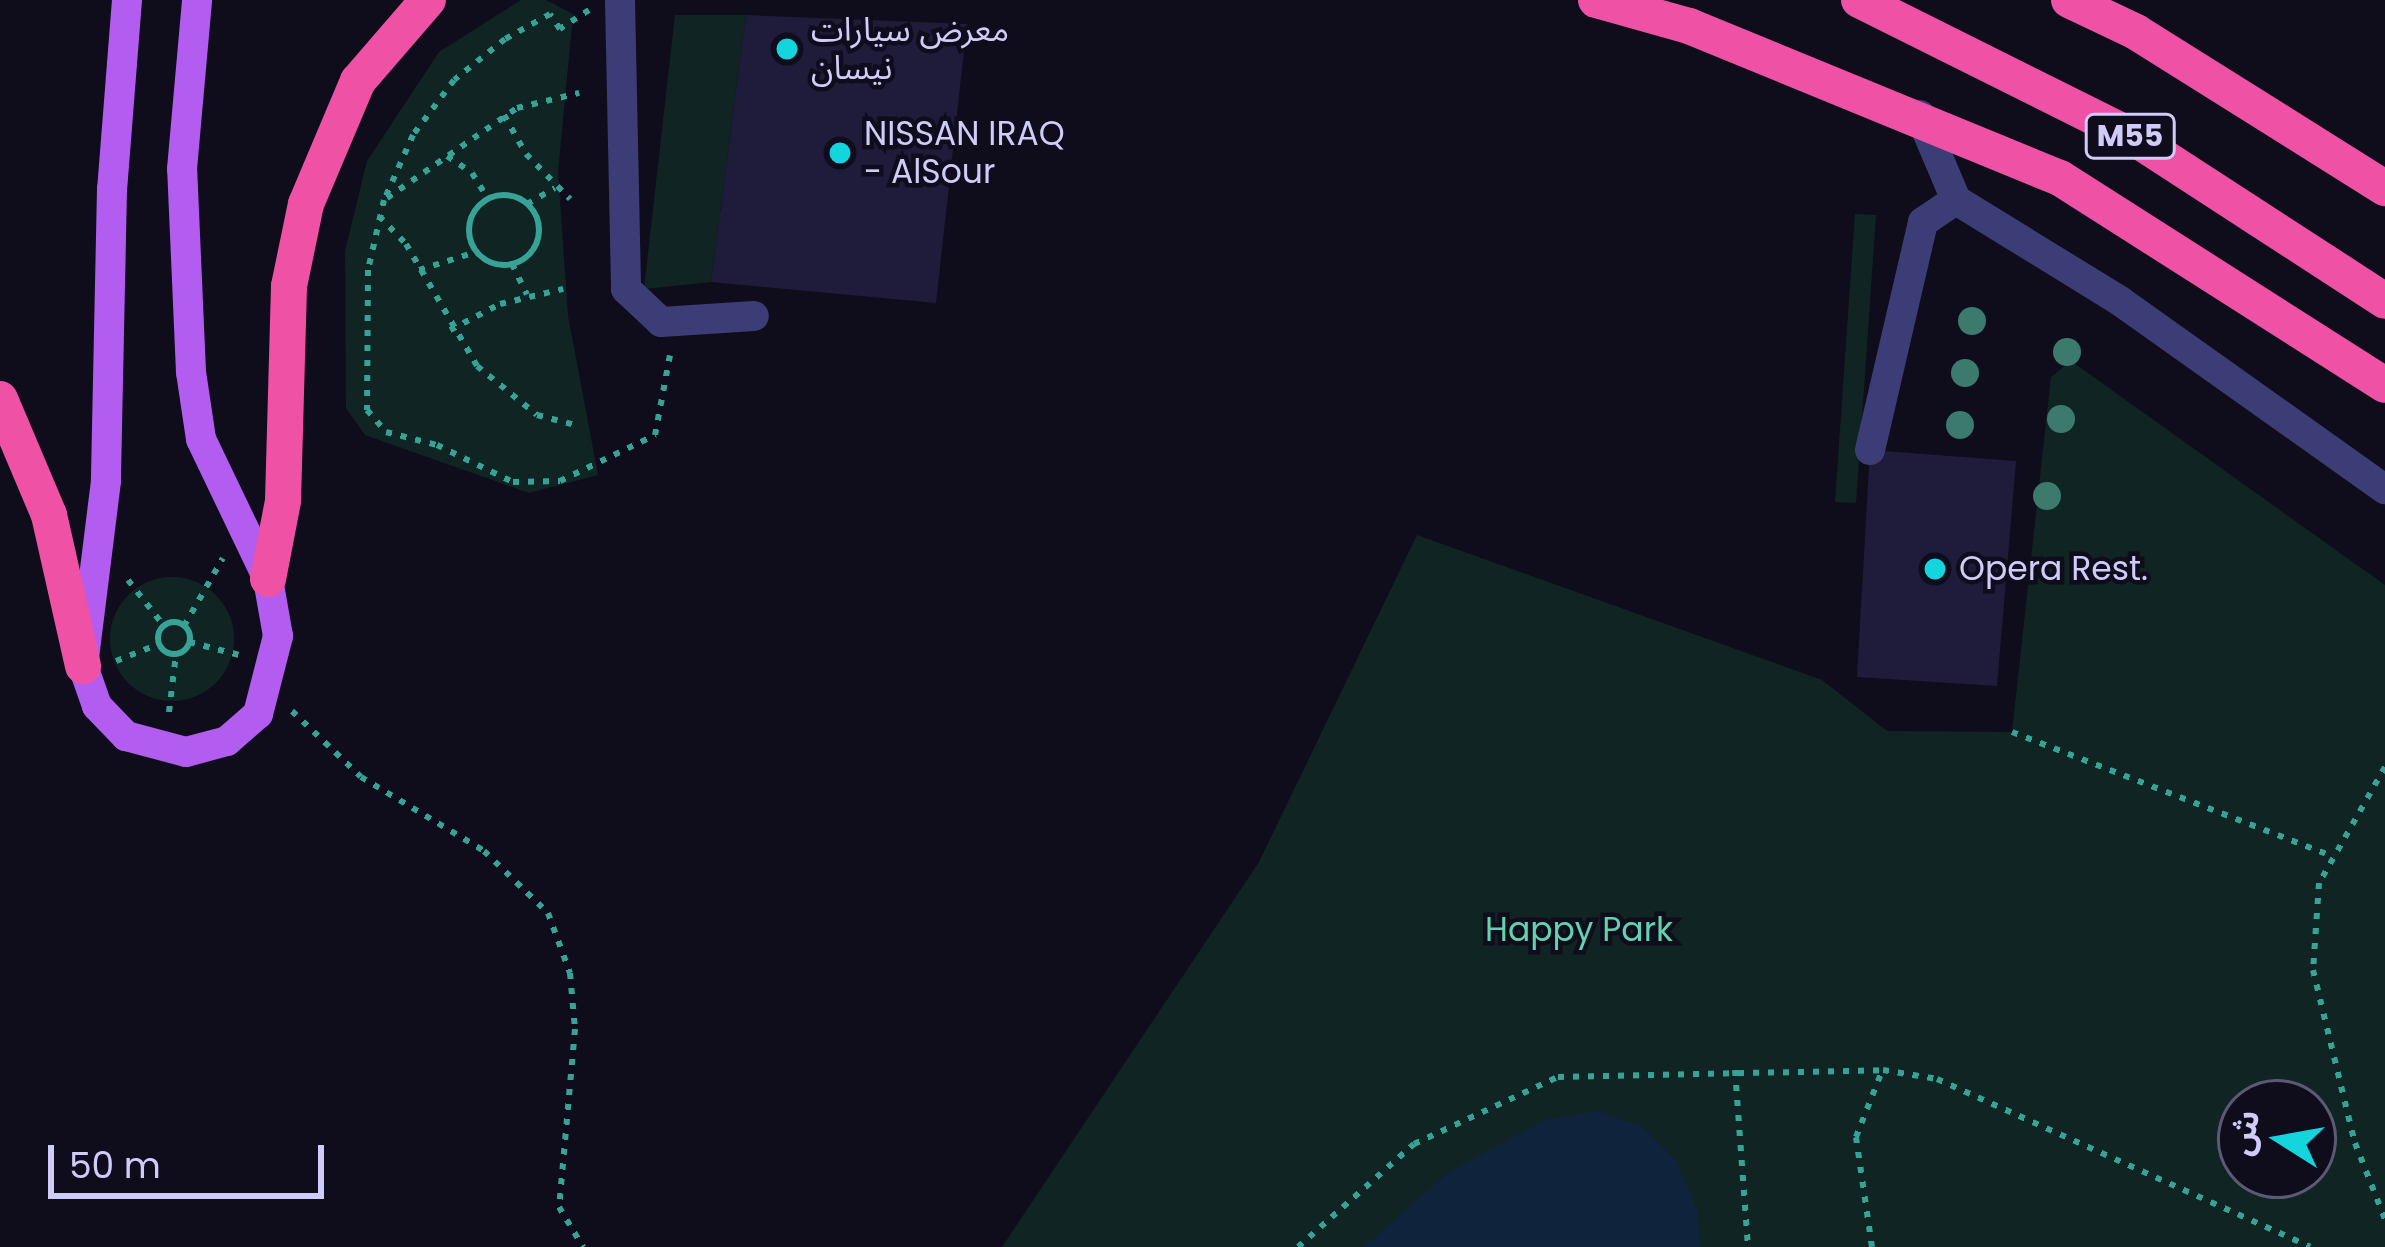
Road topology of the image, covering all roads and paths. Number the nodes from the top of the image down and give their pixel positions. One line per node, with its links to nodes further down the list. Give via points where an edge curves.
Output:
1 (128, 0): 37 (main road)
2 (197, 0): 36 (main road, via 182,169 184,304 201,440)
3 (428, 0): 38 (highway, via 358,81 306,204 289,286 283,501)
4 (605, 0): 18 (path, via 560,29 550,14 478,58 433,105)
5 (620, 0): 29 (street, via 626,289 645,315)
6 (1596, 0): 9 (highway)
7 (1859, 0): 27 (highway, M55, via 2128,134)
8 (2069, 0): 15 (highway, M55, via 2136,32)
9 (1694, 13): 12 (highway)
10 (579, 93): 11 (path)
11 (504, 115): 13 (path); 14 (path)
12 (1920, 115): 19 (street); 31 (highway, via 2060,178)
13 (447, 156): 16 (path, via 472,173); 18 (path)
14 (556, 188): 17 (path); 20 (path)
15 (2385, 188)
16 (488, 199): 20 (path, via 508,195); 22 (path, via 469,228)
17 (570, 199)
18 (384, 200): 21 (path)
19 (1955, 200): 34 (street, via 1923,222); 35 (street, via 2120,301)
20 (527, 204): 23 (path, via 538,238)
21 (379, 217): 24 (path); 29 (path, via 368,270 371,419 513,482 560,481 655,435)
22 (476, 252): 23 (path); 24 (path)
23 (512, 264): 26 (path)
24 (419, 269): 30 (path)
25 (563, 289): 26 (path)
26 (527, 295): 30 (path)
27 (2385, 301)
28 (754, 316): 29 (street)
29 (677, 322)
30 (451, 330): 33 (path, via 477,366 525,407)
31 (2385, 385)
32 (0, 399): 43 (highway, via 49,515)
33 (579, 426)
34 (1870, 450)
35 (2385, 489)
36 (238, 528): 38 (main road); 40 (path)
37 (100, 544): 39 (path); 43 (main road)
38 (268, 579): 44 (main road)
39 (164, 626): 40 (path); 42 (path, via 159,644)
40 (184, 626): 41 (path)
41 (189, 642): 42 (path); 44 (path)
42 (176, 654): 46 (path)
43 (83, 666): 46 (main road, via 110,722)
44 (272, 676): 46 (main road, via 259,714 226,741); 54 (path, via 361,777 484,851 548,914 570,973 575,1029 560,1207)
45 (2012, 732): 50 (path)
46 (165, 751)
47 (2385, 767): 48 (path)
48 (2377, 778): 49 (path); 50 (path)
49 (2385, 784)
50 (2334, 857): 53 (path, via 2319,884 2313,970 2355,1143)
51 (1735, 1070): 52 (path); 55 (path, via 1558,1077 1414,1144); 56 (path)
52 (1882, 1070): 57 (path, via 1856,1137); 58 (path, via 1937,1079)
53 (2385, 1219)
54 (583, 1247)
55 (1298, 1247)
56 (1748, 1247)
57 (1872, 1247)
58 (2310, 1247)

